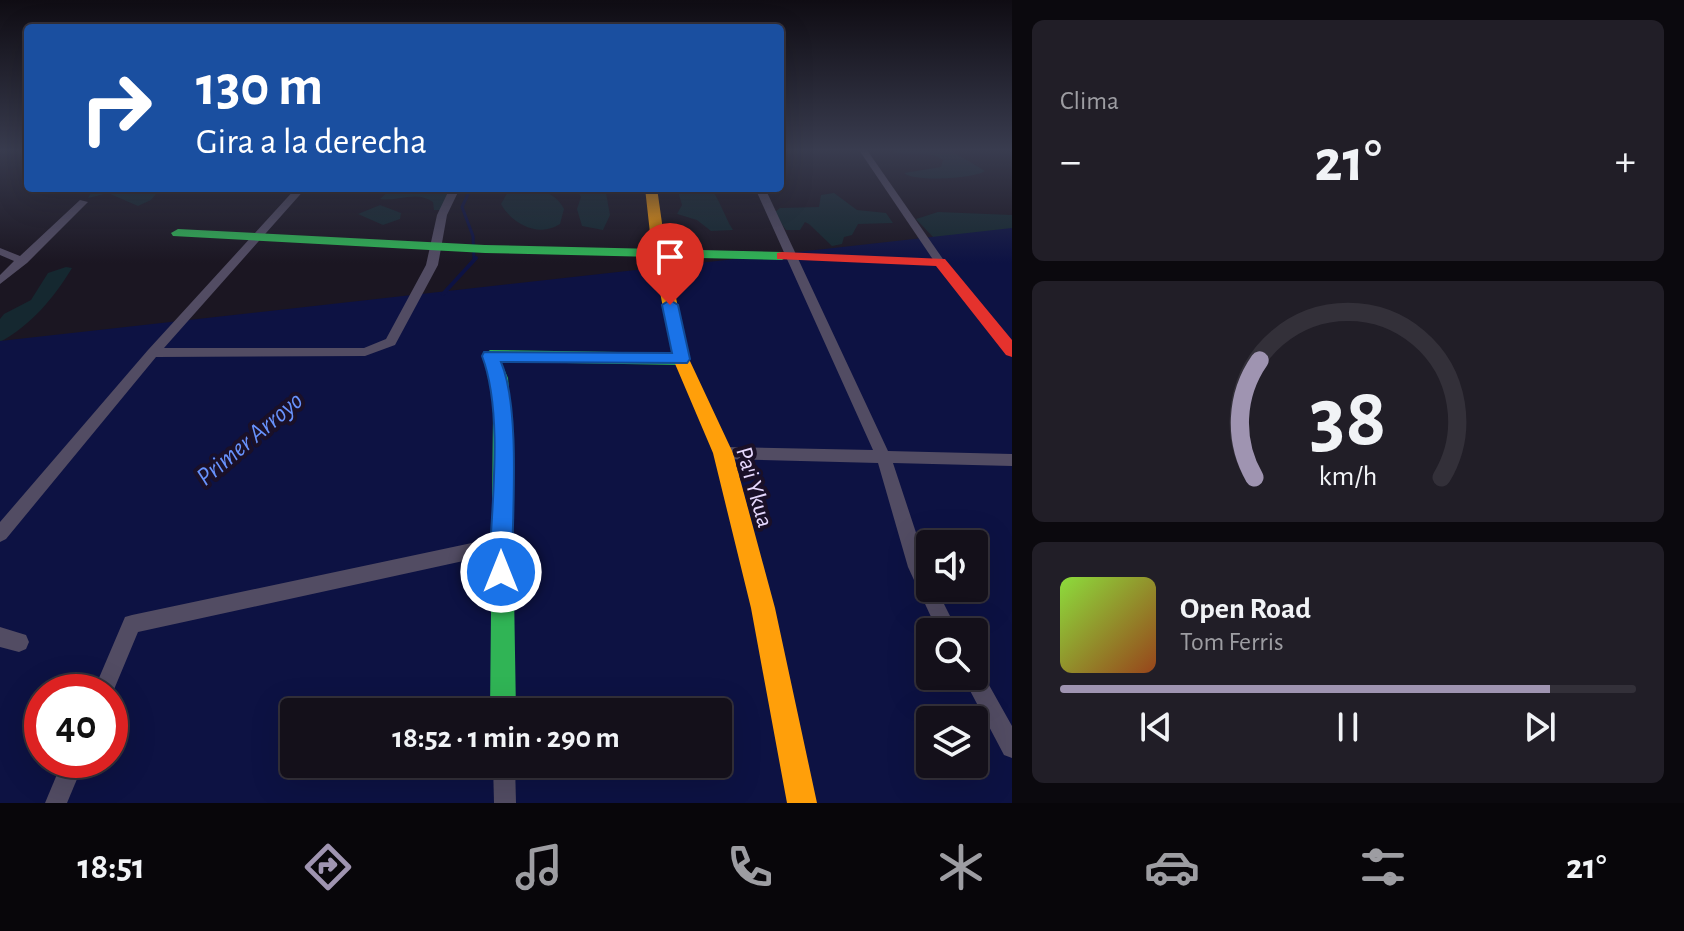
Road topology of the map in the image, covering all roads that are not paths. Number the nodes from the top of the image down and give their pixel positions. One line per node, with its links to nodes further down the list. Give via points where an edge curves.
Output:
1 (889, 187): 14 (street)
2 (298, 192): 8 (street)
3 (453, 192): 9 (street)
4 (652, 192): 11 (street, Pa'i Ykua)
5 (762, 192): 12 (street)
6 (83, 202): 13 (street)
7 (178, 233): 8 (street)
8 (259, 237): 9 (street); 17 (street)
9 (435, 247): 11 (street); 17 (street, via 432,265 391,342 382,348)
10 (0, 251): 13 (street)
11 (659, 251): 12 (street); 18 (street, Pa'i Ykua)
12 (794, 256): 14 (street); 20 (street)
13 (23, 261): 15 (street)
14 (940, 262): 16 (street)
15 (0, 281)
16 (1012, 351)
17 (153, 353): 22 (street)
18 (681, 359): 19 (street, Pa'i Ykua); 23 (street, via 490,356 499,378 502,413)
19 (723, 453): 20 (street); 34 (street, Pa'i Ykua, via 763,608)
20 (884, 459): 21 (street); 24 (street, via 917,567)
21 (1012, 460)
22 (0, 534)
23 (500, 545): 25 (street, via 132,624); 27 (street)
24 (941, 618)
25 (111, 674)
26 (983, 690): 28 (street)
27 (503, 698)
28 (1005, 719): 29 (street)
29 (1012, 747)
30 (66, 778): 32 (street)
31 (504, 778): 33 (street)
32 (56, 803)
33 (505, 803)
34 (802, 803)

